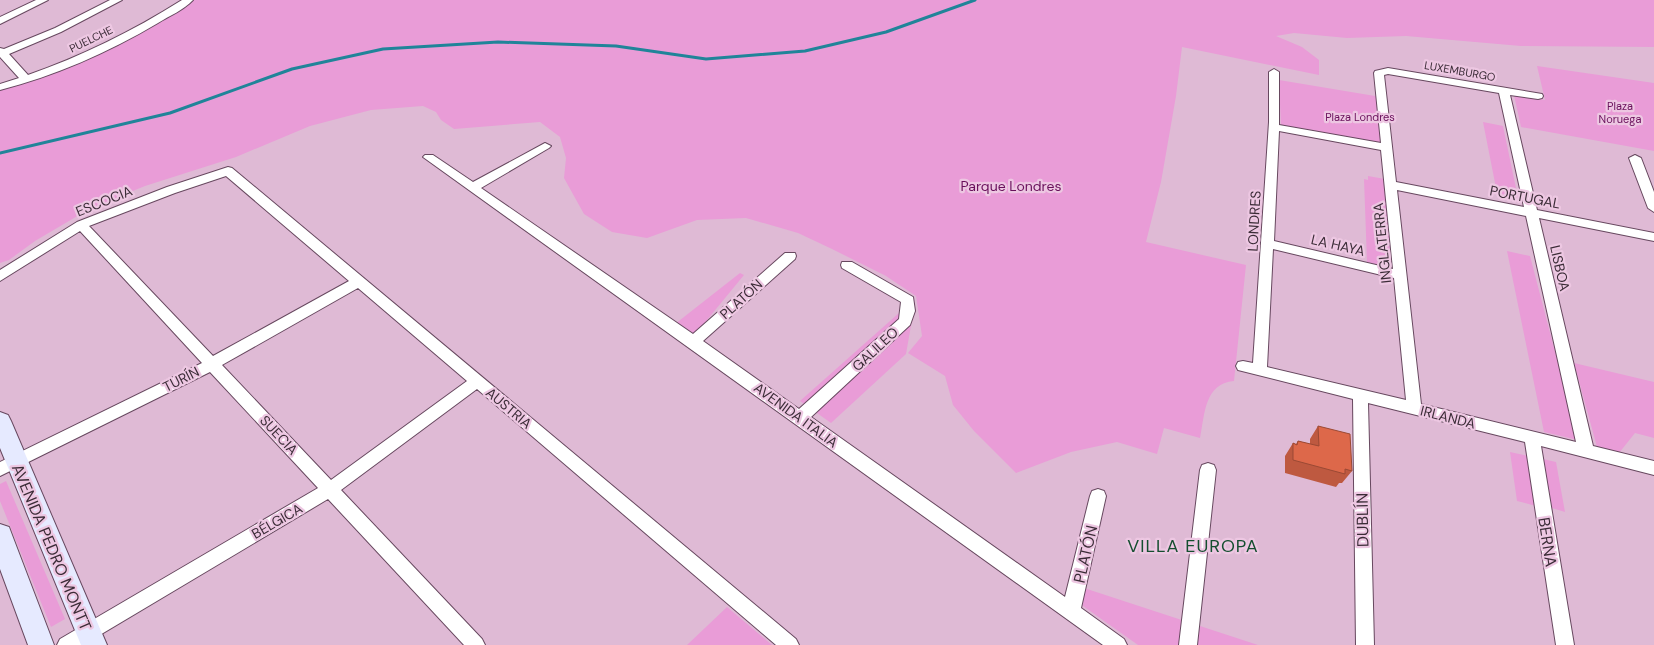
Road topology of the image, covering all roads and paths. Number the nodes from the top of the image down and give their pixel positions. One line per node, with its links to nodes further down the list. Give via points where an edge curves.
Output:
1 (43, 0): 4 (street)
2 (117, 0): 7 (street, via 58,30)
3 (188, 0): 10 (street, PUELCHE, via 99,50)
4 (19, 11): 5 (street); 6 (street)
5 (0, 14)
6 (0, 21)
7 (1, 53): 10 (street)
8 (1274, 72): 14 (street, LONDRES)
9 (1379, 73): 12 (street, LUXEMBURGO, via 1388,71); 16 (street, INGLATERRA)
10 (26, 79): 11 (street, PUELCHE)
11 (0, 87)
12 (1504, 91): 13 (street, LUXEMBURGO); 23 (street, LISBOA)
13 (1538, 96)
14 (1274, 127): 16 (street); 26 (street, LONDRES)
15 (545, 146): 21 (street)
16 (1387, 148): 20 (street, INGLATERRA)
17 (429, 157): 21 (street, AVENIDA ITALIA)
18 (1635, 158): 22 (street)
19 (228, 171): 24 (street, ESCOCIA); 31 (street, AUSTRIA)
20 (1391, 185): 23 (street, PORTUGAL); 29 (street, INGLATERRA)
21 (474, 187): 32 (street, AVENIDA ITALIA)
22 (1654, 208)
23 (1532, 214): 25 (street, PORTUGAL); 42 (street, LISBOA)
24 (81, 225): 30 (street, ESCOCIA); 33 (street, SUECIA)
25 (1654, 237)
26 (1268, 244): 29 (street, LA HAYA); 35 (street, LONDRES)
27 (790, 256): 32 (street, PLATÓN)
28 (847, 265): 39 (street, GALILEO, via 908,300 905,321)
29 (1400, 275): 38 (street, INGLATERRA)
30 (0, 276)
31 (359, 281): 33 (street, TURÍN); 36 (street, AUSTRIA)
32 (693, 342): 39 (street, AVENIDA ITALIA)
33 (211, 364): 43 (street, TURÍN); 46 (street, SUECIA)
34 (1242, 366): 35 (street, IRLANDA)
35 (1260, 371): 37 (street, IRLANDA)
36 (478, 381): 46 (street, BÉLGICA); 54 (street, AUSTRIA)
37 (1360, 396): 38 (street, IRLANDA); 57 (street, DUBLÍN)
38 (1414, 409): 41 (street, IRLANDA)
39 (800, 418): 49 (street, AVENIDA ITALIA)
40 (0, 421): 43 (main road, AVENIDA PEDRO MONTT)
41 (1532, 438): 42 (street, IRLANDA); 58 (street, BERNA)
42 (1586, 451): 44 (street, IRLANDA)
43 (8, 465): 50 (main road, AVENIDA PEDRO MONTT)
44 (1654, 468)
45 (1208, 470): 56 (street)
46 (330, 489): 50 (street, BÉLGICA); 53 (street, SUECIA)
47 (1098, 496): 49 (street, PLATÓN)
48 (0, 538): 51 (main road)
49 (1071, 612): 55 (street, AVENIDA ITALIA)
50 (91, 638): 52 (street, BÉLGICA)
51 (41, 645)
52 (66, 645)
53 (476, 645)
54 (790, 645)
55 (1118, 645)
56 (1188, 645)
57 (1365, 645)
58 (1565, 645)

